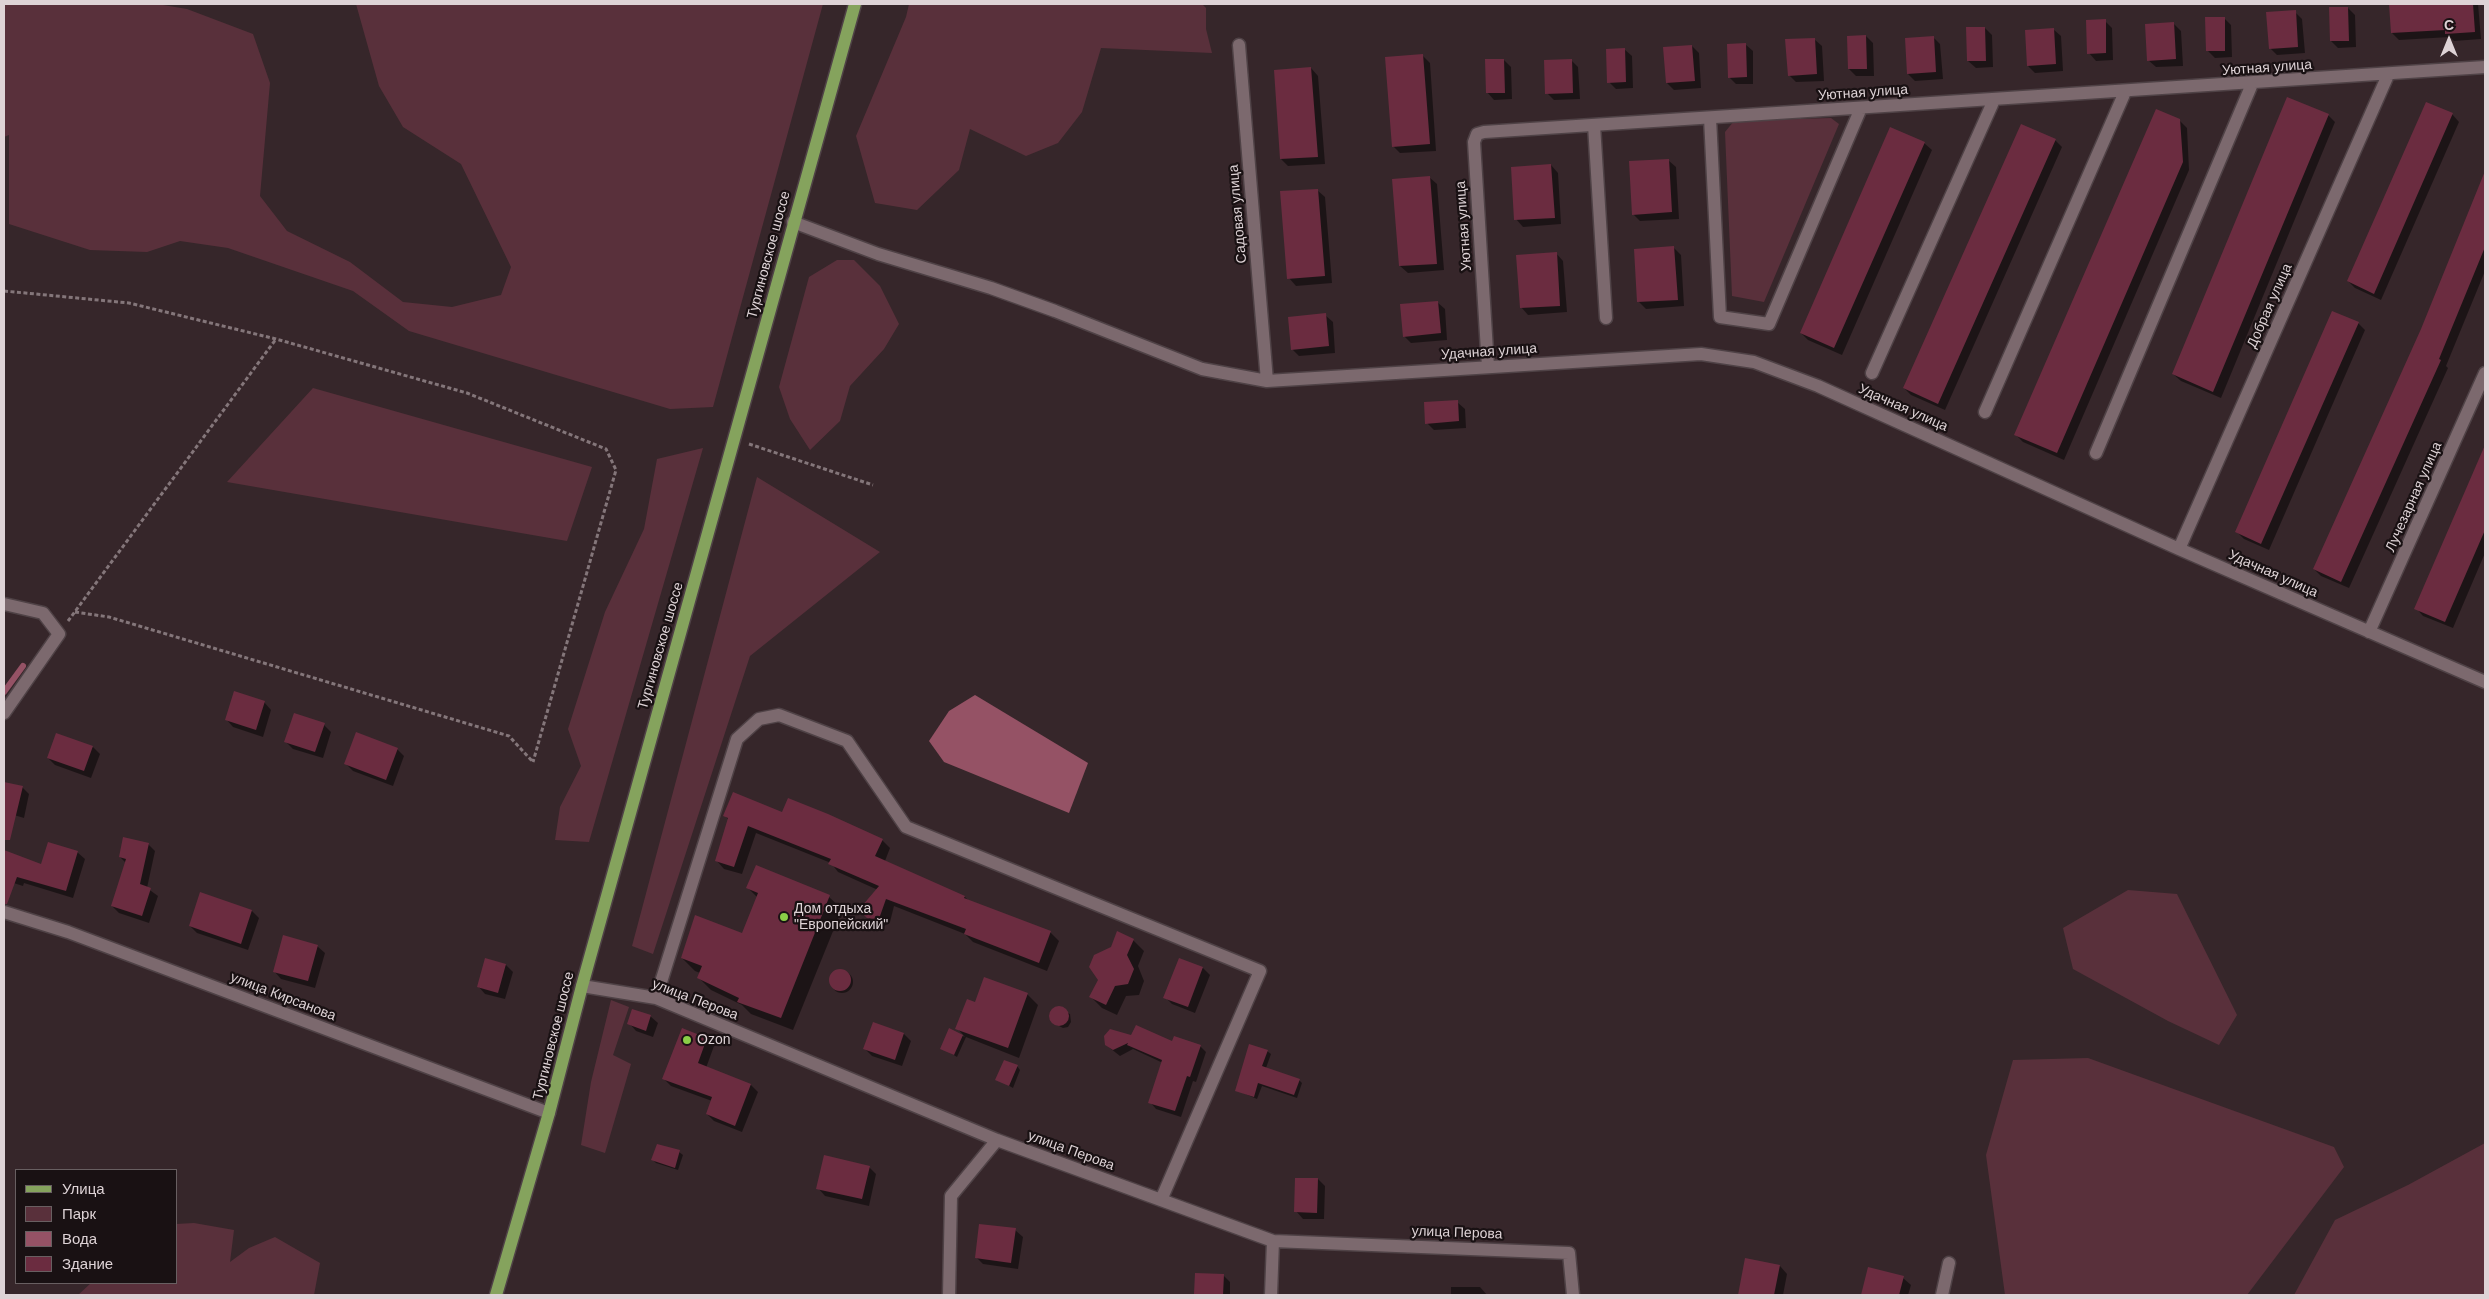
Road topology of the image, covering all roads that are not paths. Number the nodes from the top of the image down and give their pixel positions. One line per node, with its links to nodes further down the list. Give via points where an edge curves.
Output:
1 (855, 4): 11 (main road, Тургиновское шоссе)
2 (1239, 45): 16 (street, Садовая улица)
3 (2485, 68): 4 (street, Уютная улица)
4 (2388, 75): 5 (street, Уютная улица); 19 (street, Добрая улица)
5 (2252, 84): 6 (street, Уютная улица); 18 (street)
6 (2125, 92): 7 (street, Уютная улица); 17 (street)
7 (1994, 100): 8 (street, Уютная улица); 14 (street)
8 (1861, 108): 9 (street, Уютная улица); 9 (street, via 1769,324 1720,317)
9 (1710, 118): 10 (street, Уютная улица)
10 (1594, 125): 12 (street); 13 (street, Уютная улица, via 1484,132 1475,138)
11 (793, 222): 16 (street, Удачная улица, via 878,254 1055,311 1202,369); 25 (main road, Тургиновское шоссе)
12 (1606, 318)
13 (1488, 367): 16 (street, Удачная улица); 19 (street, Удачная улица, via 1701,354 1754,362 1818,386)
14 (1872, 373)
15 (2485, 373): 21 (street, Лучезарная улица)
16 (1267, 381)
17 (1985, 412)
18 (2096, 453)
19 (2179, 550): 21 (street, Удачная улица)
20 (4, 604): 23 (street, via 44,613 59,634)
21 (2370, 632): 22 (street, Удачная улица)
22 (2485, 682)
23 (4, 713)
24 (4, 912): 27 (street, улица Кирсанова, via 78,936)
25 (582, 986): 26 (street, улица Перова); 27 (main road, Тургиновское шоссе)
26 (656, 998): 28 (street, улица Перова); 29 (street, via 737,739 759,719 779,715 847,741 906,827 1260,971)
27 (550, 1114): 32 (main road, Тургиновское шоссе)
28 (997, 1140): 29 (street, улица Перова); 33 (street, via 951,1196)
29 (1161, 1200): 30 (street, улица Перова)
30 (1273, 1241): 34 (street); 35 (street, улица Перова, via 1569,1252)
31 (1949, 1263): 36 (street)
32 (496, 1295)
33 (949, 1295)
34 (1271, 1295)
35 (1573, 1295)
36 (1942, 1295)

